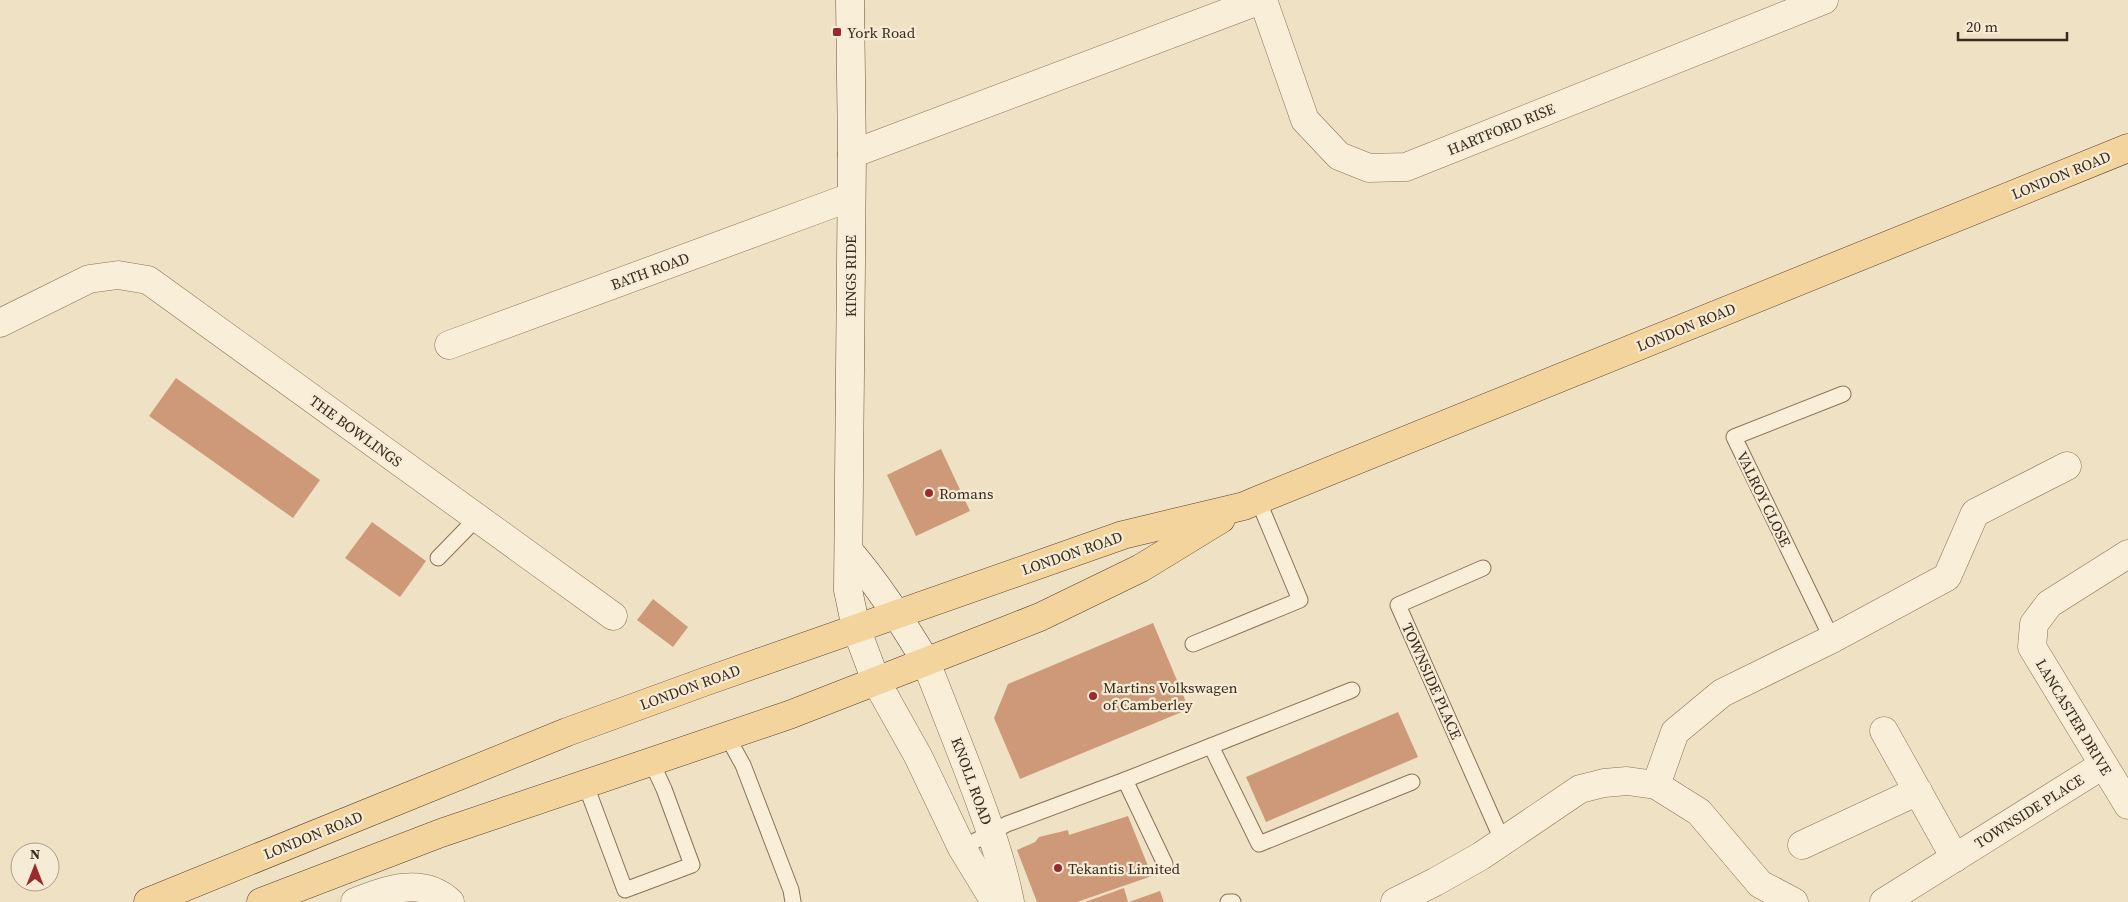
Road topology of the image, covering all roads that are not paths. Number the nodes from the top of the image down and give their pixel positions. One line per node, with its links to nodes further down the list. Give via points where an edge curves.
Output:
1 (850, 0): 5 (street, KINGS RIDE)
2 (1262, 0): 3 (street, HARTFORD RISE, via 1305,120 1339,156 1370,168 1406,167); 5 (street)
3 (1824, 0)
4 (2128, 148): 11 (main road, LONDON ROAD)
5 (852, 154): 6 (street, KINGS RIDE)
6 (851, 197): 8 (street, BATH ROAD); 13 (street, KINGS RIDE)
7 (0, 323): 12 (street, THE BOWLINGS, via 89,279 118,275 148,280)
8 (449, 344)
9 (1843, 394): 20 (lane, VALROY CLOSE, via 1734,437)
10 (2067, 466): 20 (street, via 1975,513 1947,577)
11 (1251, 503): 17 (main road, LONDON ROAD, via 1123,535); 21 (lane, via 1300,600); 22 (main road, LONDON ROAD, via 1141,568 1040,617)
12 (477, 518): 15 (lane); 18 (street, THE BOWLINGS)
13 (850, 551): 17 (street); 19 (street, KINGS RIDE, via 848,590)
14 (2128, 554): 29 (street, LANCASTER DRIVE, via 2049,604 2034,624 2032,647)
15 (438, 558)
16 (1483, 568): 37 (lane, TOWNSIDE PLACE, via 1398,605)
17 (898, 614): 19 (main road, LONDON ROAD); 22 (street, KNOLL ROAD)
18 (614, 616)
19 (856, 628): 23 (street, KINGS RIDE); 43 (main road, LONDON ROAD, via 567,732)
20 (1832, 639): 33 (street, via 1722,693 1675,732)
21 (1193, 644)
22 (926, 662): 23 (main road, LONDON ROAD); 36 (street, KNOLL ROAD)
23 (876, 681): 26 (main road, LONDON ROAD); 39 (street, via 918,756)
24 (1352, 690): 27 (lane)
25 (1884, 731): 34 (street)
26 (727, 736): 28 (main road, LONDON ROAD); 46 (lane, via 743,764)
27 (1211, 746): 30 (lane); 31 (lane, via 1259,844)
28 (651, 761): 32 (main road, LONDON ROAD); 32 (lane, via 692,865 624,890)
29 (2103, 764): 35 (street, LANCASTER DRIVE); 40 (street, TOWNSIDE PLACE)
30 (1126, 780): 36 (lane); 41 (lane)
31 (1412, 782)
32 (584, 783): 44 (main road, LONDON ROAD, via 441,833)
33 (1656, 785): 37 (street, via 1627,781 1580,789); 52 (street, via 1699,812 1760,884)
34 (1918, 791): 38 (street); 40 (street)
35 (2128, 805)
36 (991, 832): 39 (lane); 48 (street, KNOLL ROAD)
37 (1503, 842): 51 (street)
38 (1802, 845)
39 (962, 848): 47 (street)
40 (1954, 858): 53 (street, TOWNSIDE PLACE)
41 (1165, 864)
42 (441, 896): 45 (street, via 416,887 386,890)
43 (148, 902)
44 (261, 902)
45 (356, 902)
46 (793, 902)
47 (995, 902)
48 (1010, 902)
49 (1228, 902): 50 (lane)
50 (1232, 902)
51 (1395, 902)
52 (1794, 902)
53 (1884, 902)

